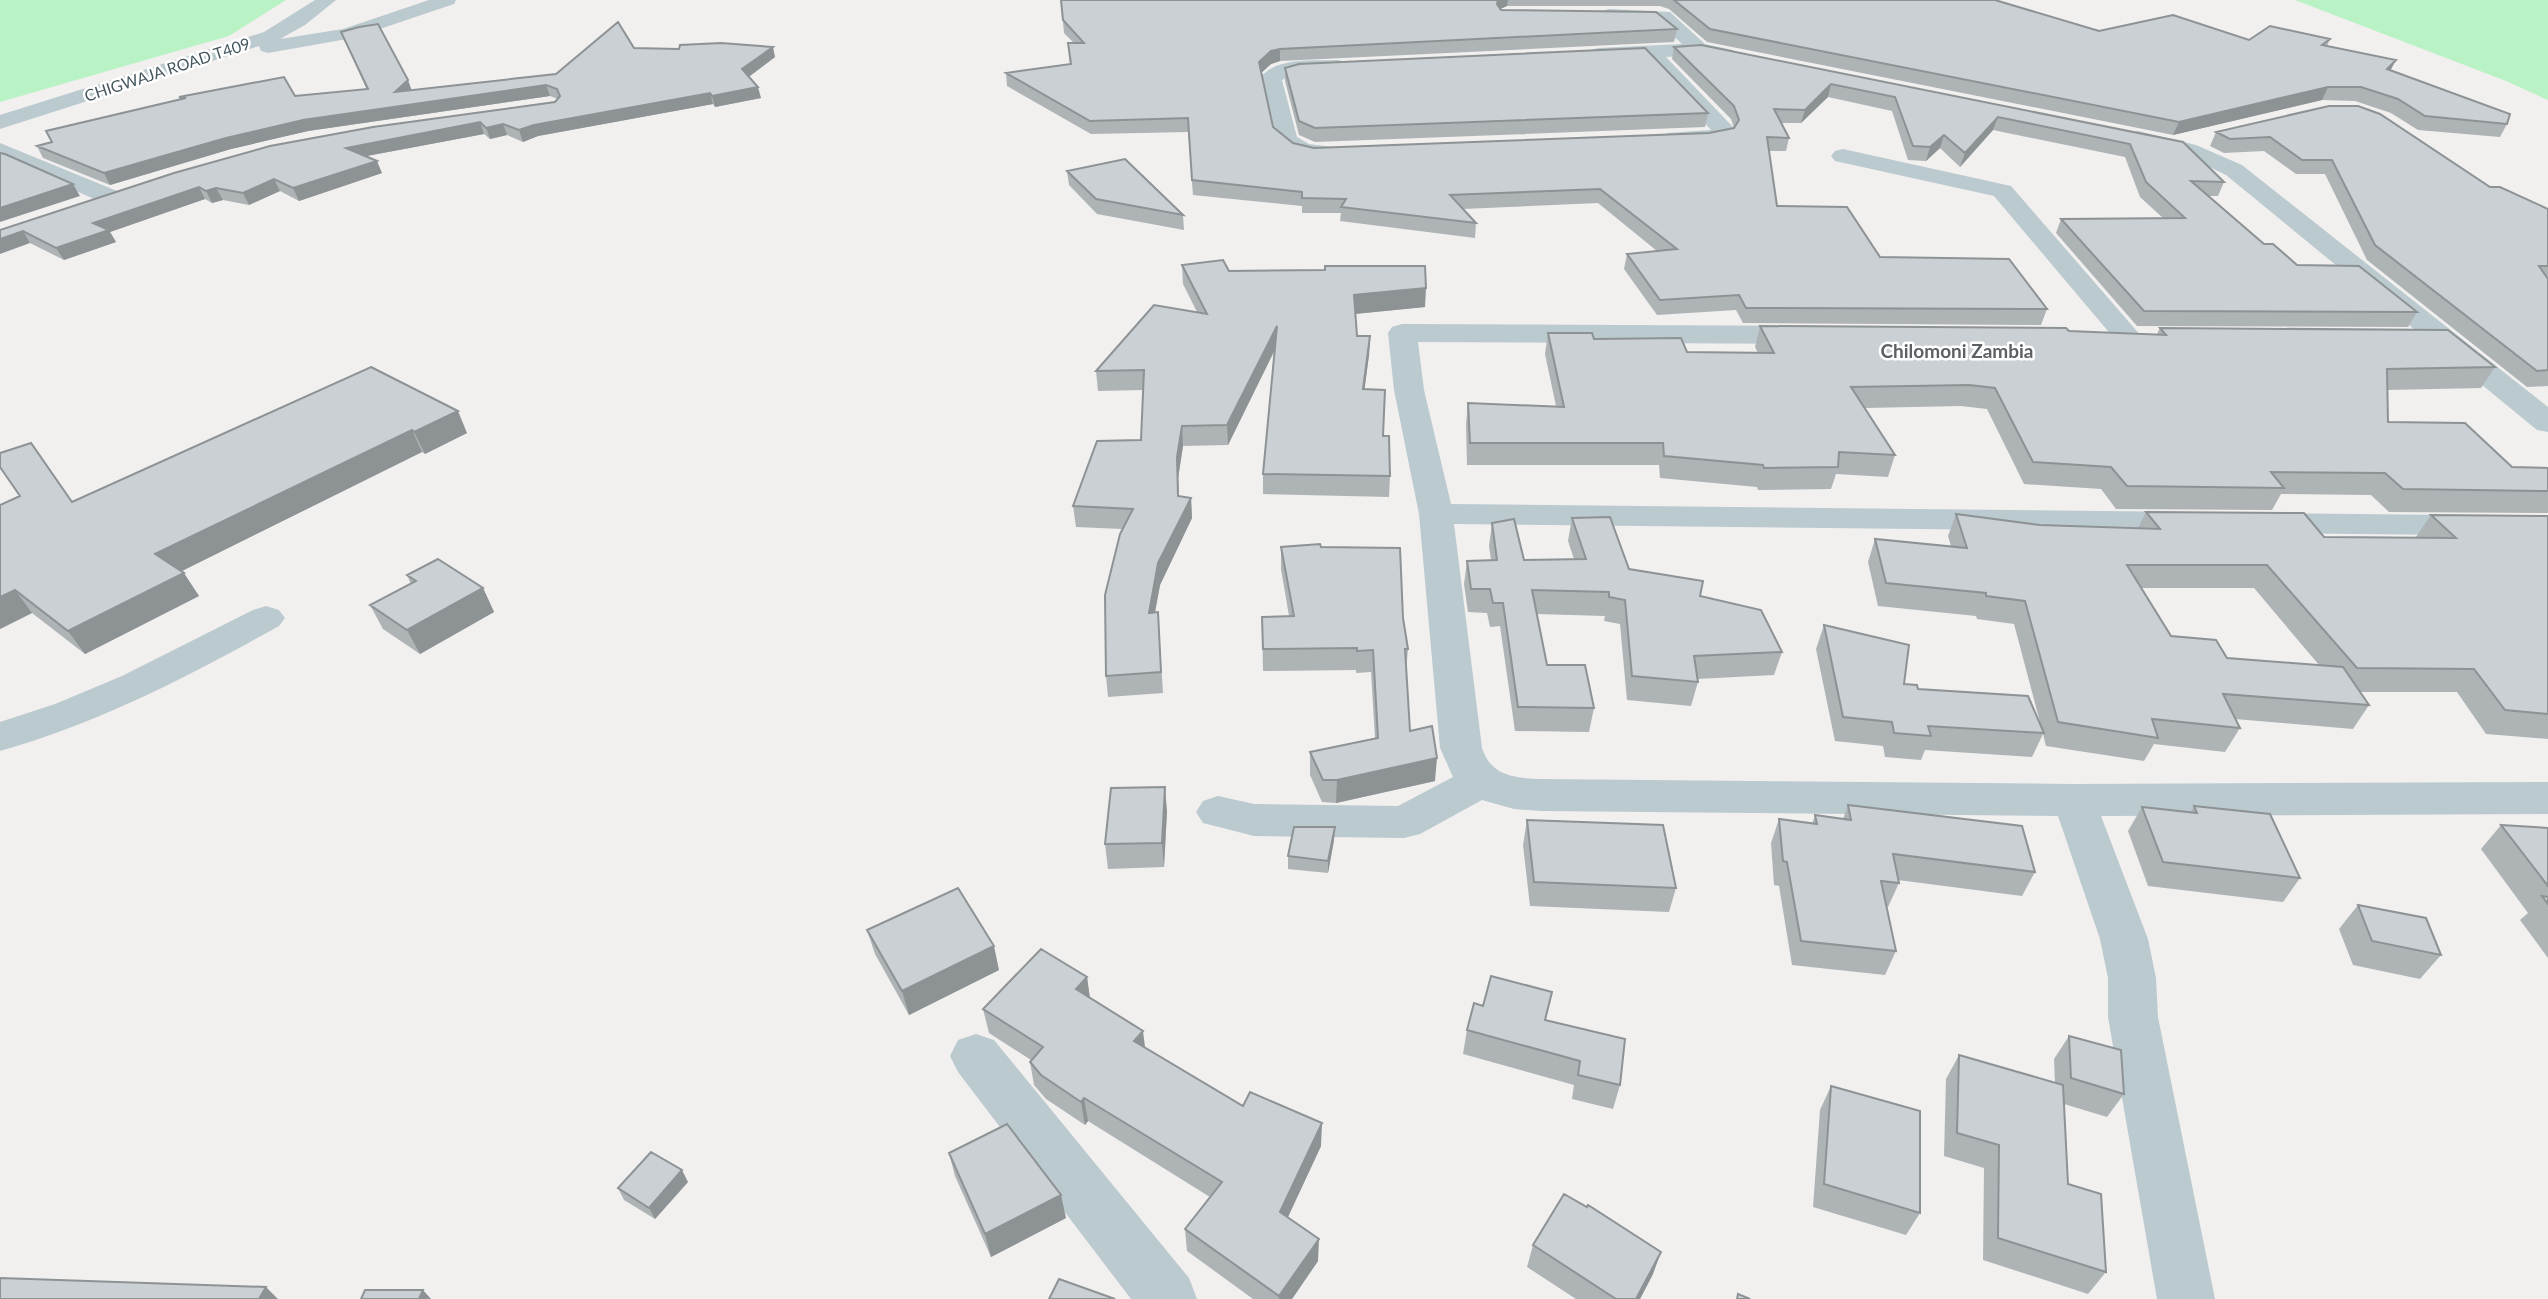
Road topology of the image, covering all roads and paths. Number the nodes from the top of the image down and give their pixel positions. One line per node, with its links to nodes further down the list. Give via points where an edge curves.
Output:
1 (327, 0): 4 (street, CHIGWAJA ROAD T409, via 271,36)
2 (447, 0): 4 (street, via 346,34)
3 (1587, 15): 5 (street, via 1660,15)
4 (234, 49): 10 (street, CHIGWAJA ROAD T409)
5 (1699, 49): 6 (street); 8 (street)
6 (1650, 52): 7 (street); 13 (street, via 1725,132 1714,137)
7 (1582, 55)
8 (1753, 60)
9 (1352, 65): 16 (street, via 1288,69 1270,76 1287,140 1314,152)
10 (0, 122)
11 (2119, 134): 14 (street)
12 (2211, 136): 14 (street)
13 (1652, 139)
14 (2174, 145): 22 (street, via 2234,170)
15 (0, 150): 18 (street, via 119,192)
16 (1354, 152)
17 (1843, 156): 20 (street, via 2002,191 2142,337)
18 (72, 209)
19 (1835, 336): 24 (street, via 1402,333 1409,390)
20 (2086, 337)
21 (2403, 339): 22 (street)
22 (2444, 339): 23 (street)
23 (2548, 424)
24 (1436, 514): 25 (street); 28 (street, via 1461,748 1470,773)
25 (2548, 526)
26 (266, 618): 27 (street, via 141,685)
27 (0, 737)
28 (1480, 782): 30 (street, via 1515,794 1541,795); 31 (street, via 1404,822 1254,820)
29 (2548, 798): 30 (street)
30 (2074, 800): 34 (street, via 2127,952 2133,1017)
31 (1219, 812)
32 (976, 1056): 33 (street)
33 (1168, 1299)
34 (2186, 1299)

